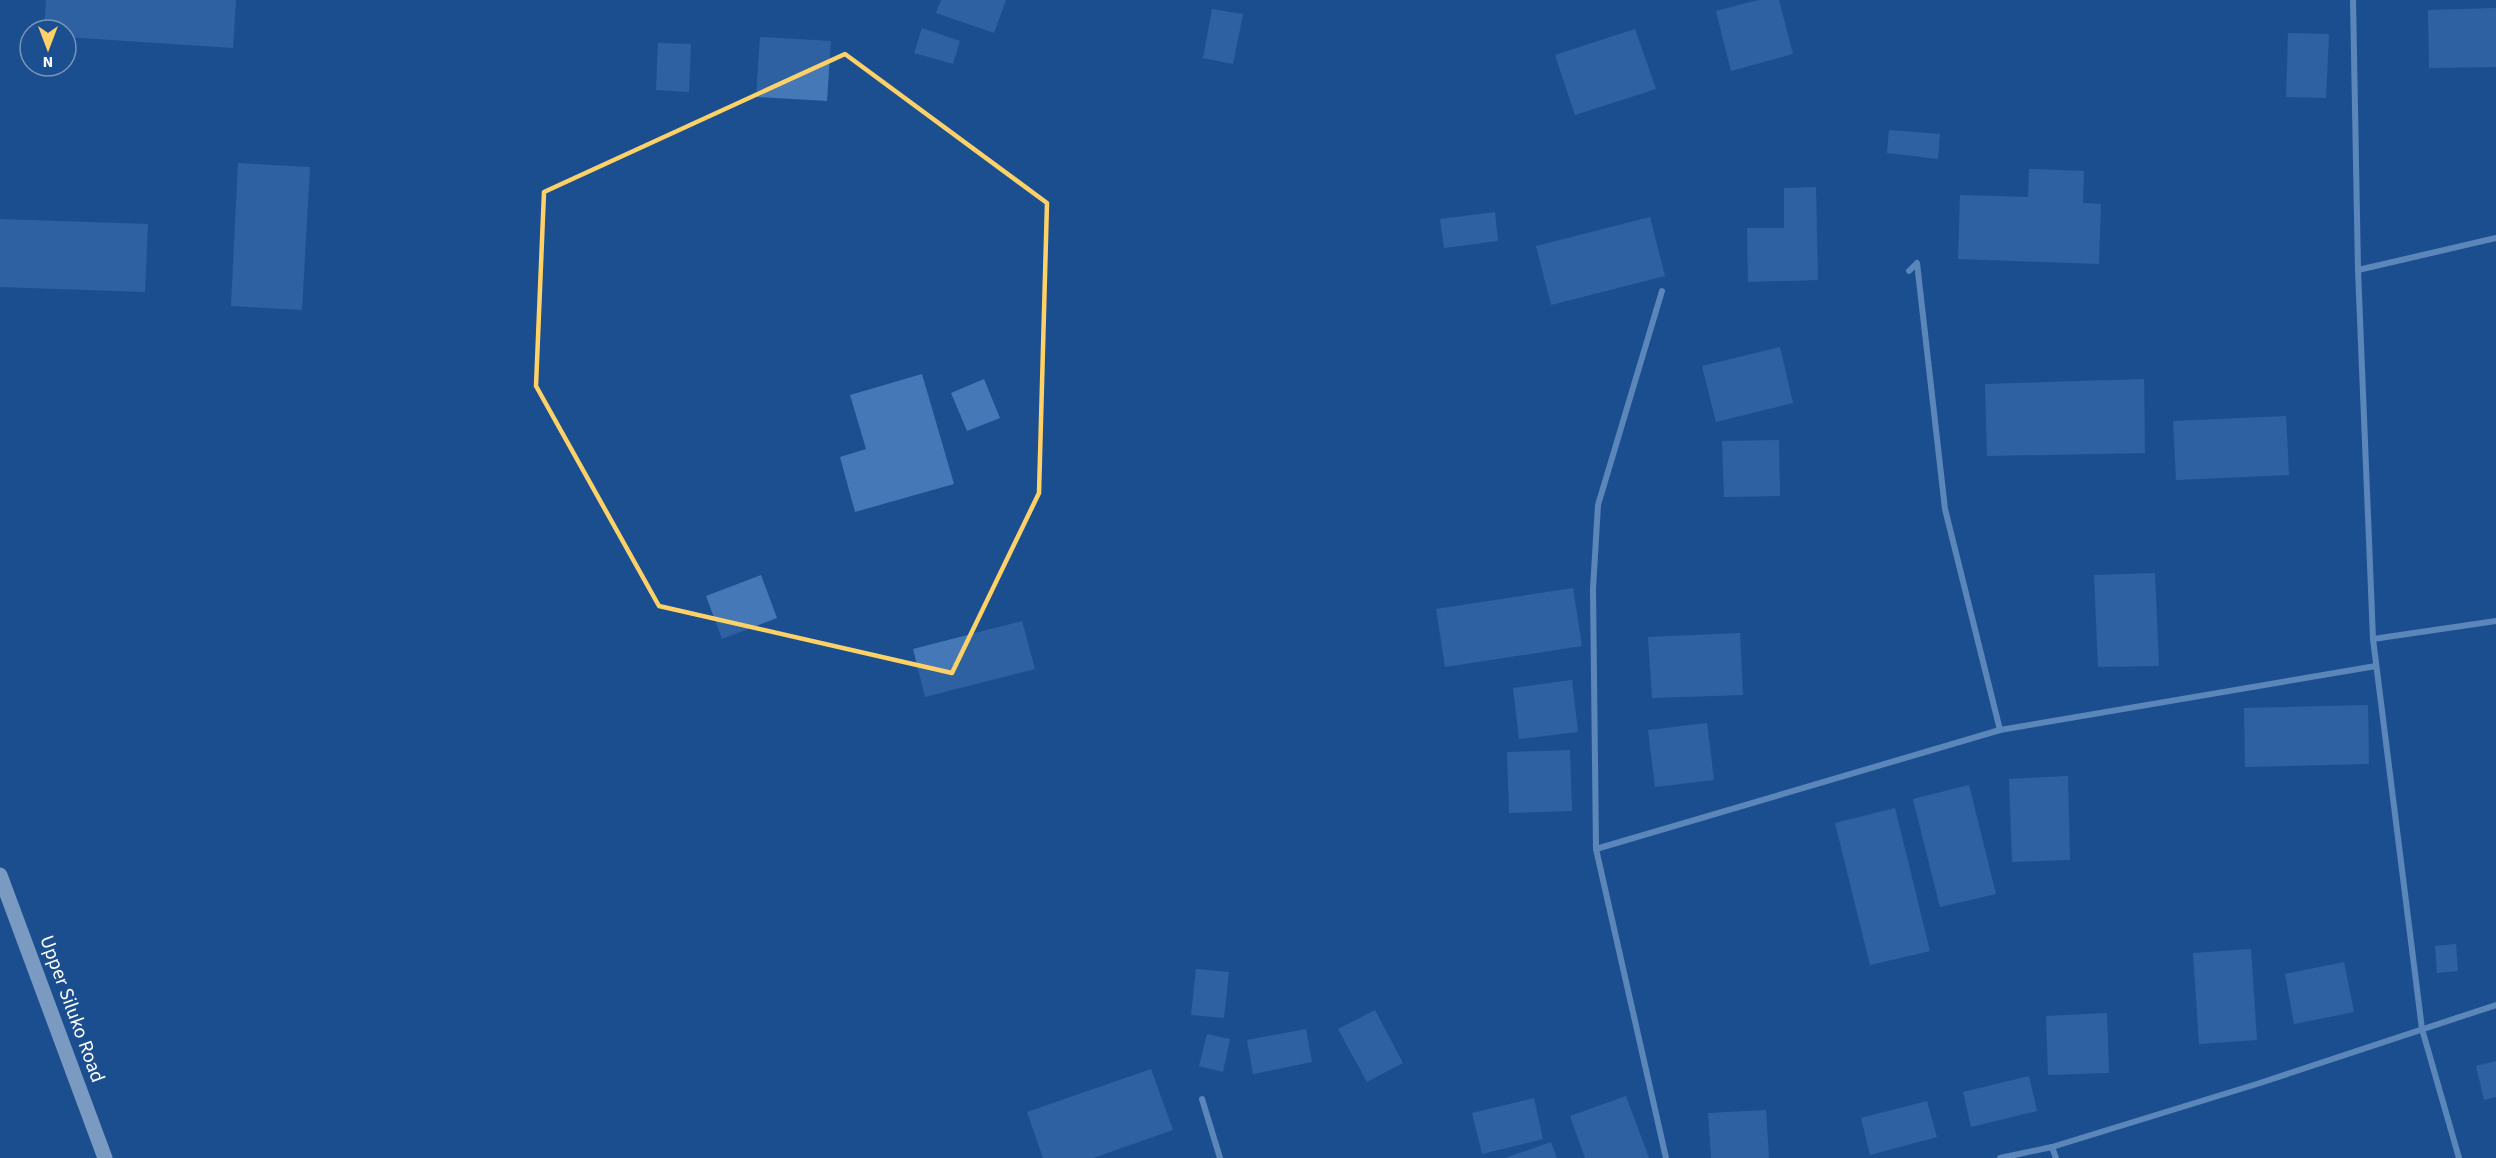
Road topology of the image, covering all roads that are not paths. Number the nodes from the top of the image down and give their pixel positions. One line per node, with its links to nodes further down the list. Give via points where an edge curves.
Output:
1 (2353, 0): 3 (street)
2 (2496, 238): 3 (street)
3 (2358, 270): 7 (street)
4 (1909, 271): 9 (street, via 1917,263 1945,509)
5 (1662, 291): 10 (street, via 1598,505 1593,588)
6 (2496, 621): 7 (street)
7 (2373, 639): 8 (street)
8 (2376, 666): 9 (street); 13 (street)
9 (2000, 730): 10 (street)
10 (1596, 849): 18 (street)
11 (0, 875): 16 (main road, Upper Siluko Road)
12 (2496, 1005): 13 (street)
13 (2422, 1029): 15 (street); 21 (street)
14 (1202, 1099): 17 (street)
15 (2052, 1147): 19 (street); 20 (street)
16 (105, 1158)
17 (1220, 1158)
18 (1666, 1158)
19 (2000, 1158)
20 (2056, 1158)
21 (2459, 1158)

